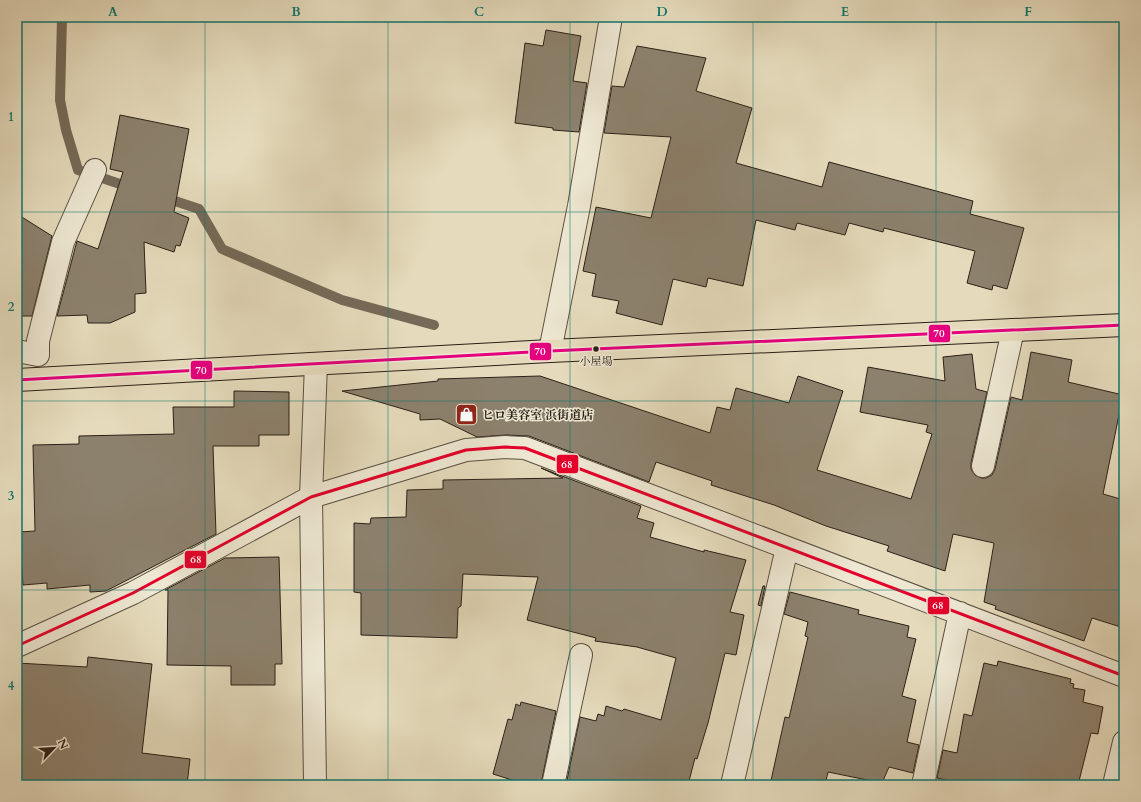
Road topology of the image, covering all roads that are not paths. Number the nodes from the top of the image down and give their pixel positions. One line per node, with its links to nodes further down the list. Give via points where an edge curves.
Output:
1 (611, 17): 5 (street, via 579,206)
2 (95, 170): 6 (street, via 63,242 38,341)
3 (1124, 325): 4 (main road)
4 (1013, 330): 5 (main road); 10 (street)
5 (550, 351): 7 (main road)
6 (27, 353): 8 (street)
7 (316, 364): 8 (main road); 11 (street)
8 (41, 378): 9 (main road)
9 (17, 380)
10 (983, 466)
11 (311, 497): 12 (street, via 466,450 525,448); 14 (street, via 133,593); 18 (street)
12 (787, 548): 13 (street); 20 (street)
13 (960, 614): 16 (street); 21 (street)
14 (17, 646)
15 (581, 655): 19 (street)
16 (1124, 676)
17 (1124, 742): 22 (street)
18 (315, 785)
19 (553, 785)
20 (732, 785)
21 (923, 785)
22 (1114, 785)

